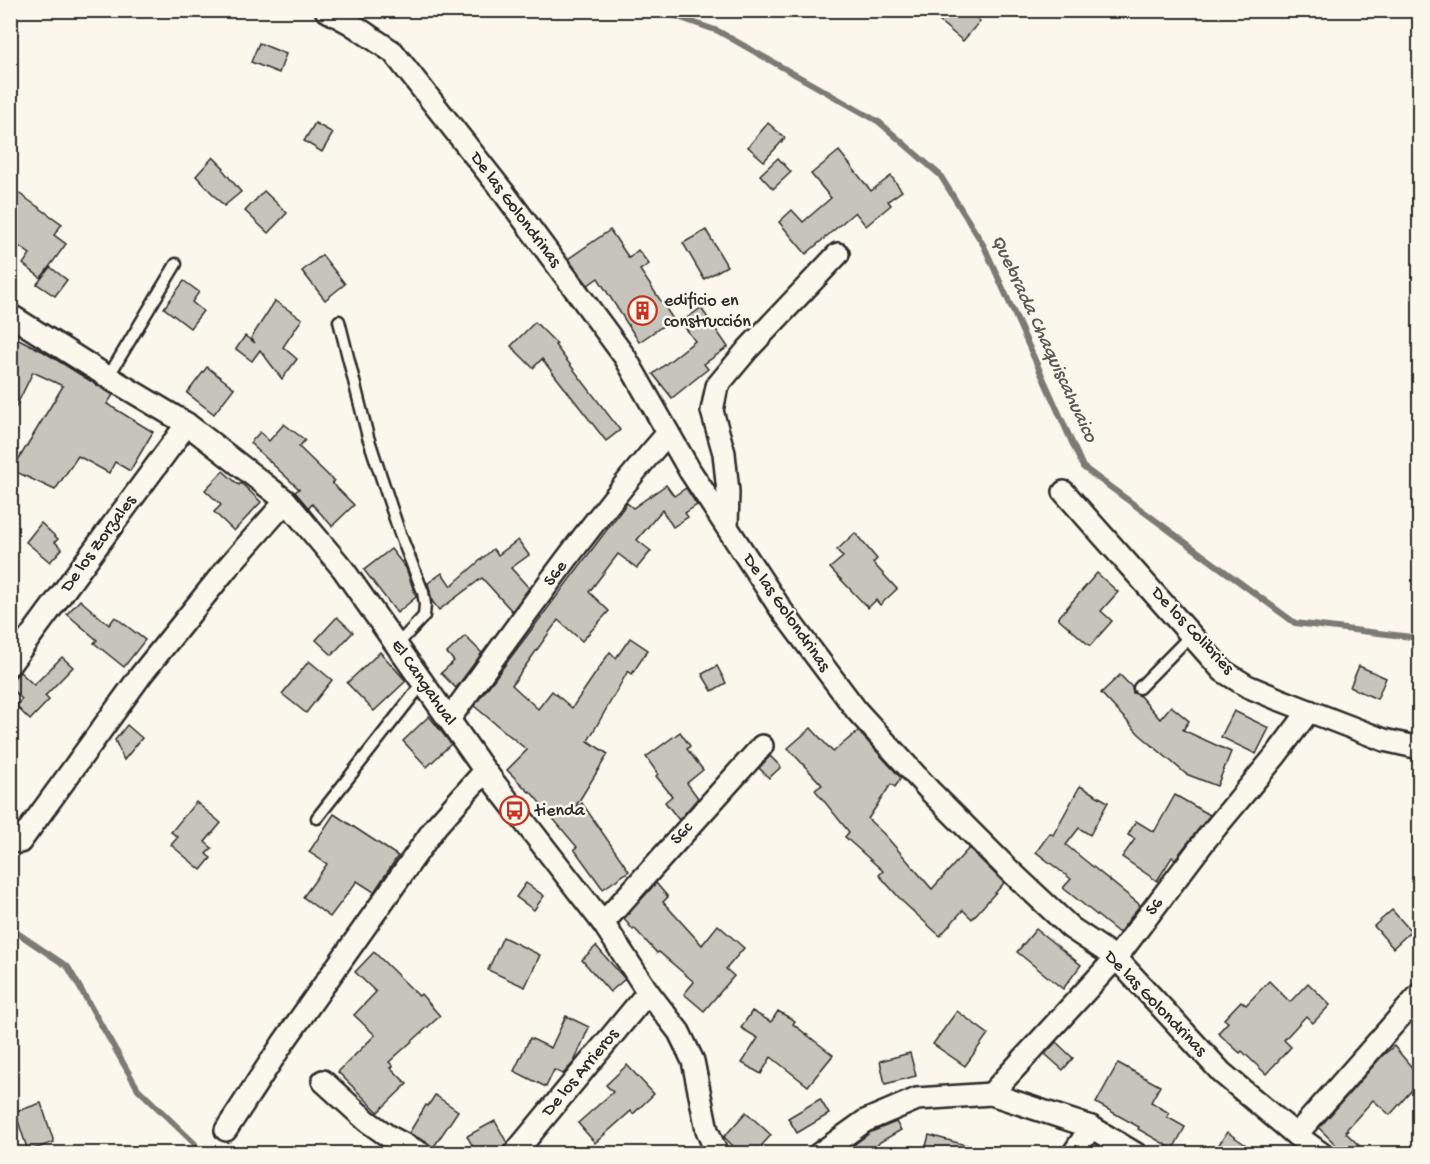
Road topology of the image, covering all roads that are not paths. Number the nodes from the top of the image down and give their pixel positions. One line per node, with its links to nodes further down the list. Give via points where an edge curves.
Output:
1 (326, 10): 8 (street, De las Golondrinas, via 393,52 420,84 625,357)
2 (838, 254): 11 (street, via 717,386 712,411 724,453)
3 (176, 264): 6 (lane)
4 (10, 315): 6 (street, El Cangahual)
5 (339, 321): 13 (lane, via 368,437 423,592 424,616)
6 (108, 377): 7 (street, El Cangahual)
7 (187, 424): 10 (street, El Cangahual); 14 (street, De los Zorzales)
8 (668, 433): 11 (street, De las Golondrinas); 18 (street, S6e)
9 (1064, 492): 12 (street, De los Colibries)
10 (286, 501): 13 (street, El Cangahual, via 343,569); 23 (street, via 141,675)
11 (727, 526): 25 (street, De las Golondrinas, via 782,611 857,711 1006,867 1071,928)
12 (1192, 634): 16 (lane); 17 (street, De los Colibries, via 1223,671 1247,686)
13 (397, 645): 15 (street, El Cangahual)
14 (10, 664)
15 (422, 684): 18 (street, El Cangahual); 22 (lane)
16 (1139, 688)
17 (1309, 711): 20 (street, De los Colibries, via 1384,740); 25 (street, S6)
18 (448, 719): 21 (street, El Cangahual)
19 (762, 746): 24 (street, S6c)
20 (1419, 748)
21 (484, 771): 24 (street, El Cangahual); 31 (street, via 436,826)
22 (317, 818)
23 (20, 842)
24 (603, 922): 26 (street, El Cangahual)
25 (1116, 958): 29 (street, S6); 32 (street, De las Golondrinas, via 1222,1073)
26 (648, 992): 35 (street, De los Arrieros); 36 (street, El Cangahual, via 679,1032 693,1061 707,1130)
27 (1419, 994): 32 (street)
28 (322, 1081): 34 (street, via 381,1131)
29 (991, 1094): 30 (street); 33 (street, via 917,1099 865,1121)
30 (1091, 1127): 37 (street); 38 (street)
31 (226, 1130)
32 (1296, 1135): 39 (street, De las Golondrinas)
33 (821, 1153)
34 (422, 1154)
35 (514, 1154)
36 (717, 1154)
37 (1073, 1154)
38 (1136, 1154)
39 (1322, 1154)

